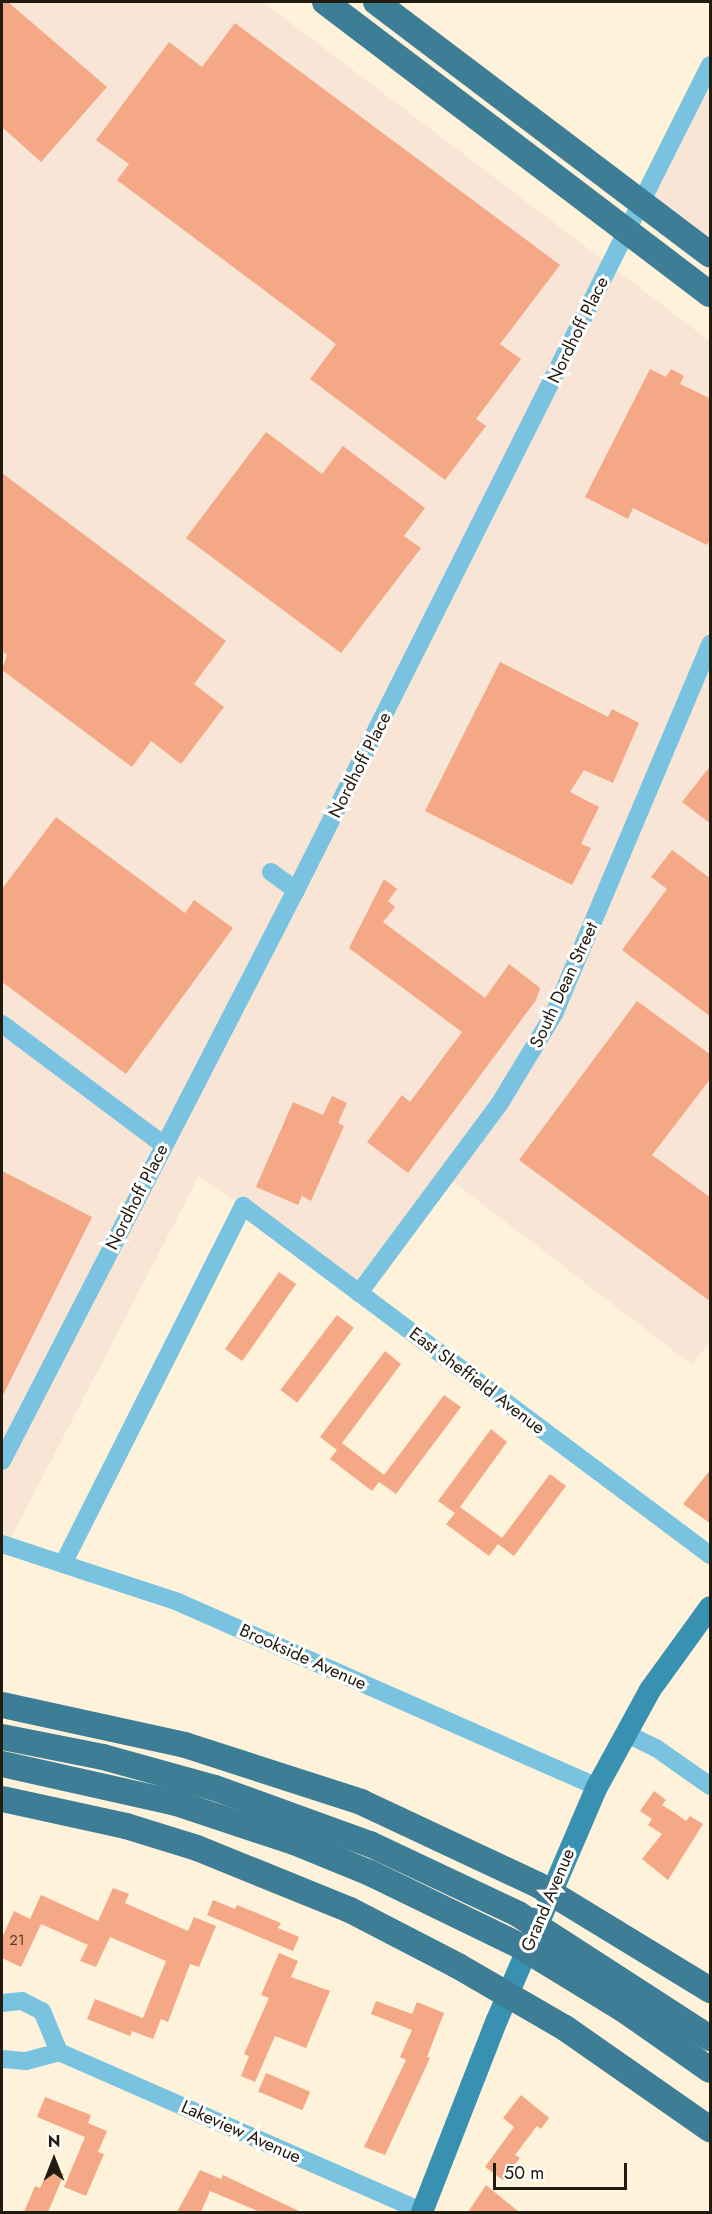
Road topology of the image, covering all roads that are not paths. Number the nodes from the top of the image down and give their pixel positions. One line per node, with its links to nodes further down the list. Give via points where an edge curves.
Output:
1 (325, 2): 5 (highway)
2 (376, 2): 4 (highway)
3 (711, 65): 8 (street, Nordhoff Place)
4 (711, 255)
5 (711, 294)
6 (711, 644): 11 (street, South Dean Street, via 554,1014 500,1104)
7 (271, 872): 8 (street)
8 (296, 890): 10 (street, Nordhoff Place)
9 (2, 1024): 10 (street)
10 (164, 1145): 12 (street, Nordhoff Place)
11 (359, 1293): 14 (street, East Sheffield Avenue); 15 (street, East Sheffield Avenue, via 243,1206)
12 (2, 1461)
13 (2, 1544): 15 (street, Brookside Avenue)
14 (711, 1555)
15 (63, 1564): 22 (street, Brookside Avenue, via 178,1602)
16 (711, 1607): 18 (main road, Grand Avenue, via 663,1670)
17 (2, 1705): 24 (highway, via 149,1735 326,1789 469,1849 578,1907)
18 (624, 1733): 21 (street, via 656,1748); 22 (main road, Grand Avenue)
19 (2, 1737): 26 (highway, via 142,1767 293,1813 445,1877 562,1940)
20 (2, 1764): 29 (highway, via 167,1801 294,1842 445,1907 552,1966)
21 (711, 1786)
22 (597, 1787): 31 (main road, Grand Avenue, via 497,2020)
23 (2, 1799): 30 (highway, via 126,1826 274,1877 387,1928 533,2009 634,2073)
24 (711, 1990)
25 (2, 2003): 27 (street, via 22,2001 42,2011)
26 (711, 2038)
27 (59, 2052): 28 (street, via 26,2061); 31 (street, Lakeview Avenue)
28 (2, 2059)
29 (711, 2070)
30 (711, 2129)
31 (423, 2212)

